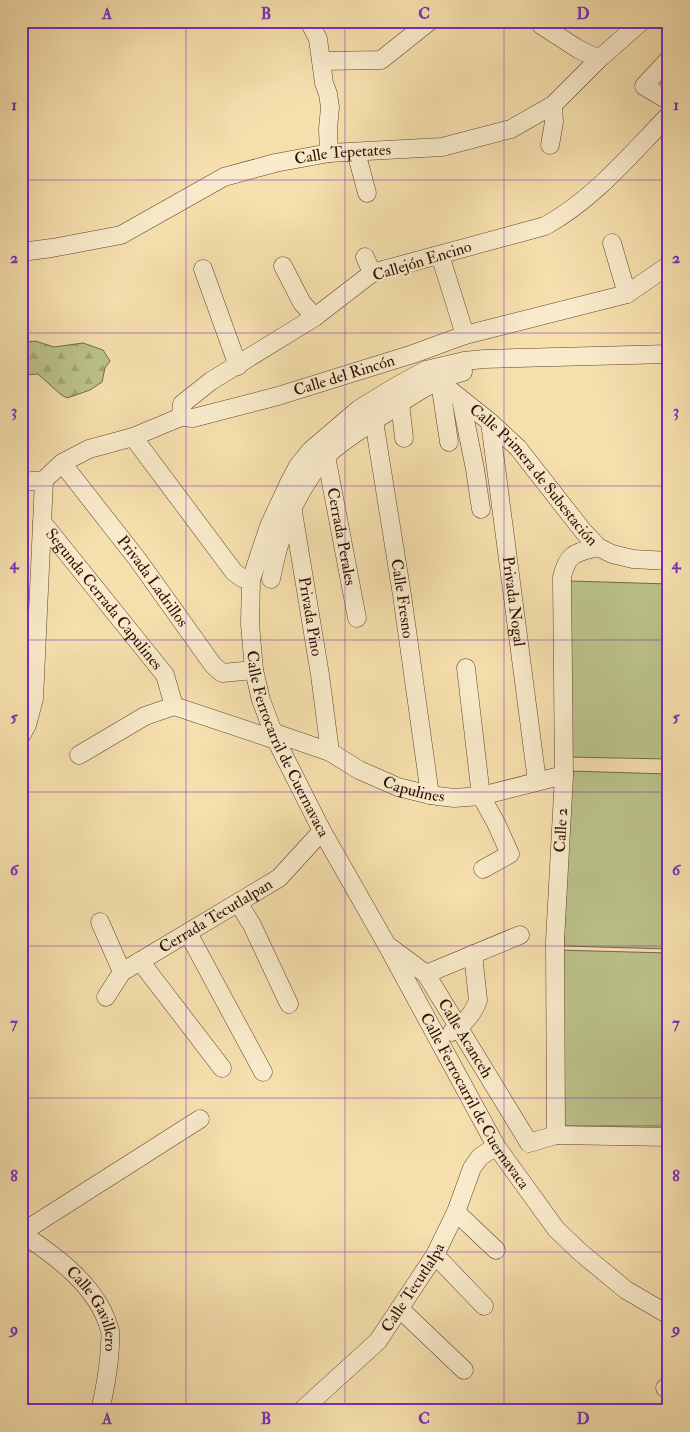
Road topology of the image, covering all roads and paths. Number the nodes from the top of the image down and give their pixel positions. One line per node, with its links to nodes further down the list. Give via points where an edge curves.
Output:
1 (310, 21): 7 (street)
2 (430, 21): 7 (street, via 381,60)
3 (540, 21): 5 (street, via 541,25 578,49)
4 (642, 21): 5 (street, Calle Tepetates)
5 (599, 59): 9 (street, Calle Tepetates)
6 (669, 59): 8 (street, via 644,86)
7 (322, 61): 13 (street, via 330,107)
8 (669, 101)
9 (554, 106): 11 (street); 12 (street, Calle Tepetates, via 511,129 442,147)
10 (669, 115): 17 (street, Callejón Encino, via 588,198 567,214 545,226)
11 (550, 146)
12 (356, 152): 13 (street, Calle Tepetates); 14 (street)
13 (329, 153): 16 (street, Calle Tepetates, via 224,177 121,235)
14 (367, 194)
15 (612, 243): 23 (street)
16 (21, 252)
17 (440, 255): 22 (street, Callejón Encino); 25 (street)
18 (365, 257): 22 (street)
19 (669, 265): 23 (street, Calle del Rincón)
20 (284, 266): 24 (street, via 302,303)
21 (203, 269): 29 (street)
22 (372, 273): 24 (street, Callejón Encino)
23 (627, 294): 25 (street, Calle del Rincón)
24 (315, 318): 29 (street, Callejón Encino)
25 (465, 335): 26 (street, Calle del Rincón)
26 (413, 354): 30 (street, Calle Primera de Subestación); 34 (street, Calle del Rincón, via 278,396 193,418)
27 (669, 354): 30 (street, Calle Ferrocarril de Cuernavaca, via 464,361)
28 (669, 364): 30 (street, Calle Ferrocarril de Cuernavaca, via 485,370)
29 (238, 366): 34 (street, Callejón Encino, via 211,381 182,404)
30 (435, 378): 31 (street, Calle Primera de Subestación); 32 (street, Calle Ferrocarril de Cuernavaca); 33 (street, Calle Ferrocarril de Cuernavaca, via 395,387); 39 (street)
31 (461, 400): 36 (street, Calle Primera de Subestación); 46 (street)
32 (400, 403): 35 (street, Calle Ferrocarril de Cuernavaca); 38 (street)
33 (359, 409): 35 (street); 44 (street, Calle Ferrocarril de Cuernavaca, via 311,450)
34 (181, 417): 37 (street, Calle del Rincón)
35 (374, 421): 40 (street, Calle Ferrocarril de Cuernavaca); 62 (street, Calle Fresno)
36 (490, 422): 48 (street, Calle Primera de Subestación, via 518,448); 61 (street, Privada Nogal)
37 (133, 437): 41 (street, Calle del Rincón, via 89,449); 51 (street, via 234,572)
38 (404, 438)
39 (449, 442)
40 (326, 456): 45 (street, Calle Ferrocarril de Cuernavaca); 52 (street, Cerrada Perales)
41 (62, 463): 42 (street, Calle del Rincón); 54 (street, Privada Ladrillos, via 138,560 213,665 222,673)
42 (44, 480): 43 (street); 47 (street)
43 (21, 482)
44 (289, 483): 45 (street, Privada Pino); 51 (street, Calle Ferrocarril de Cuernavaca, via 269,526)
45 (292, 507): 50 (street, Calle Ferrocarril de Cuernavaca, via 278,544); 58 (street, Privada Pino)
46 (480, 509)
47 (42, 522): 55 (street, Segunda Cerrada Capulines, via 165,675); 56 (street, via 34,699)
48 (598, 547): 49 (street, Calle Primera de Subestación, via 633,559); 60 (street, Calle 2, via 572,554 565,563 562,577)
49 (669, 560)
50 (271, 579)
51 (250, 580): 54 (street, Calle Ferrocarril de Cuernavaca)
52 (357, 618)
53 (466, 668): 63 (street)
54 (254, 670): 57 (street, Calle Ferrocarril de Cuernavaca)
55 (174, 706): 57 (street); 59 (street, via 145,716)
56 (23, 726)
57 (274, 736): 58 (street, Capulines); 64 (street, Calle Ferrocarril de Cuernavaca)
58 (330, 752): 62 (street, Capulines, via 359,770)
59 (79, 755)
60 (564, 775): 61 (street, Capulines); 82 (street, Calle 2, via 555,942)
61 (537, 781): 63 (street, Capulines)
62 (430, 795): 63 (street, Capulines, via 454,798)
63 (481, 796): 65 (street, via 510,854)
64 (322, 831): 66 (street, Cerrada Tecutlalpan, via 280,878); 70 (street, Calle Ferrocarril de Cuernavaca)
65 (483, 869)
66 (239, 904): 68 (street, Cerrada Tecutlalpan); 76 (street)
67 (100, 922): 73 (street)
68 (188, 933): 72 (street, Cerrada Tecutlalpan); 80 (street)
69 (520, 935): 71 (street)
70 (388, 947): 74 (street, Calle Acanceh); 78 (street, Calle Ferrocarril de Cuernavaca)
71 (473, 954): 74 (street); 77 (street, via 478,1000)
72 (140, 961): 73 (street, Cerrada Tecutlalpan); 79 (street)
73 (122, 972): 75 (street, Cerrada Tecutlalpan)
74 (426, 974): 77 (street, Calle Acanceh)
75 (106, 997)
76 (289, 1004)
77 (460, 1027): 78 (street, via 446,1037); 82 (street, Calle Acanceh, via 529,1143)
78 (444, 1050): 84 (street, Calle Ferrocarril de Cuernavaca)
79 (222, 1068)
80 (263, 1072)
81 (200, 1119): 86 (street)
82 (556, 1135): 83 (street)
83 (669, 1137)
84 (496, 1146): 85 (street, Calle Tecutlalpa, via 480,1157 472,1168); 91 (street, Calle Ferrocarril de Cuernavaca, via 556,1229 626,1290)
85 (456, 1212): 87 (street); 88 (street, Calle Tecutlalpa)
86 (21, 1233): 93 (street, Calle Gavillero, via 50,1252 86,1287 102,1310 110,1332 108,1371)
87 (496, 1250)
88 (435, 1256): 89 (street); 90 (street, Calle Tecutlalpa)
89 (484, 1306)
90 (400, 1309): 92 (street); 94 (street, Calle Tecutlalpa, via 378,1341)
91 (669, 1316)
92 (464, 1370)
93 (100, 1411)
94 (301, 1411)

